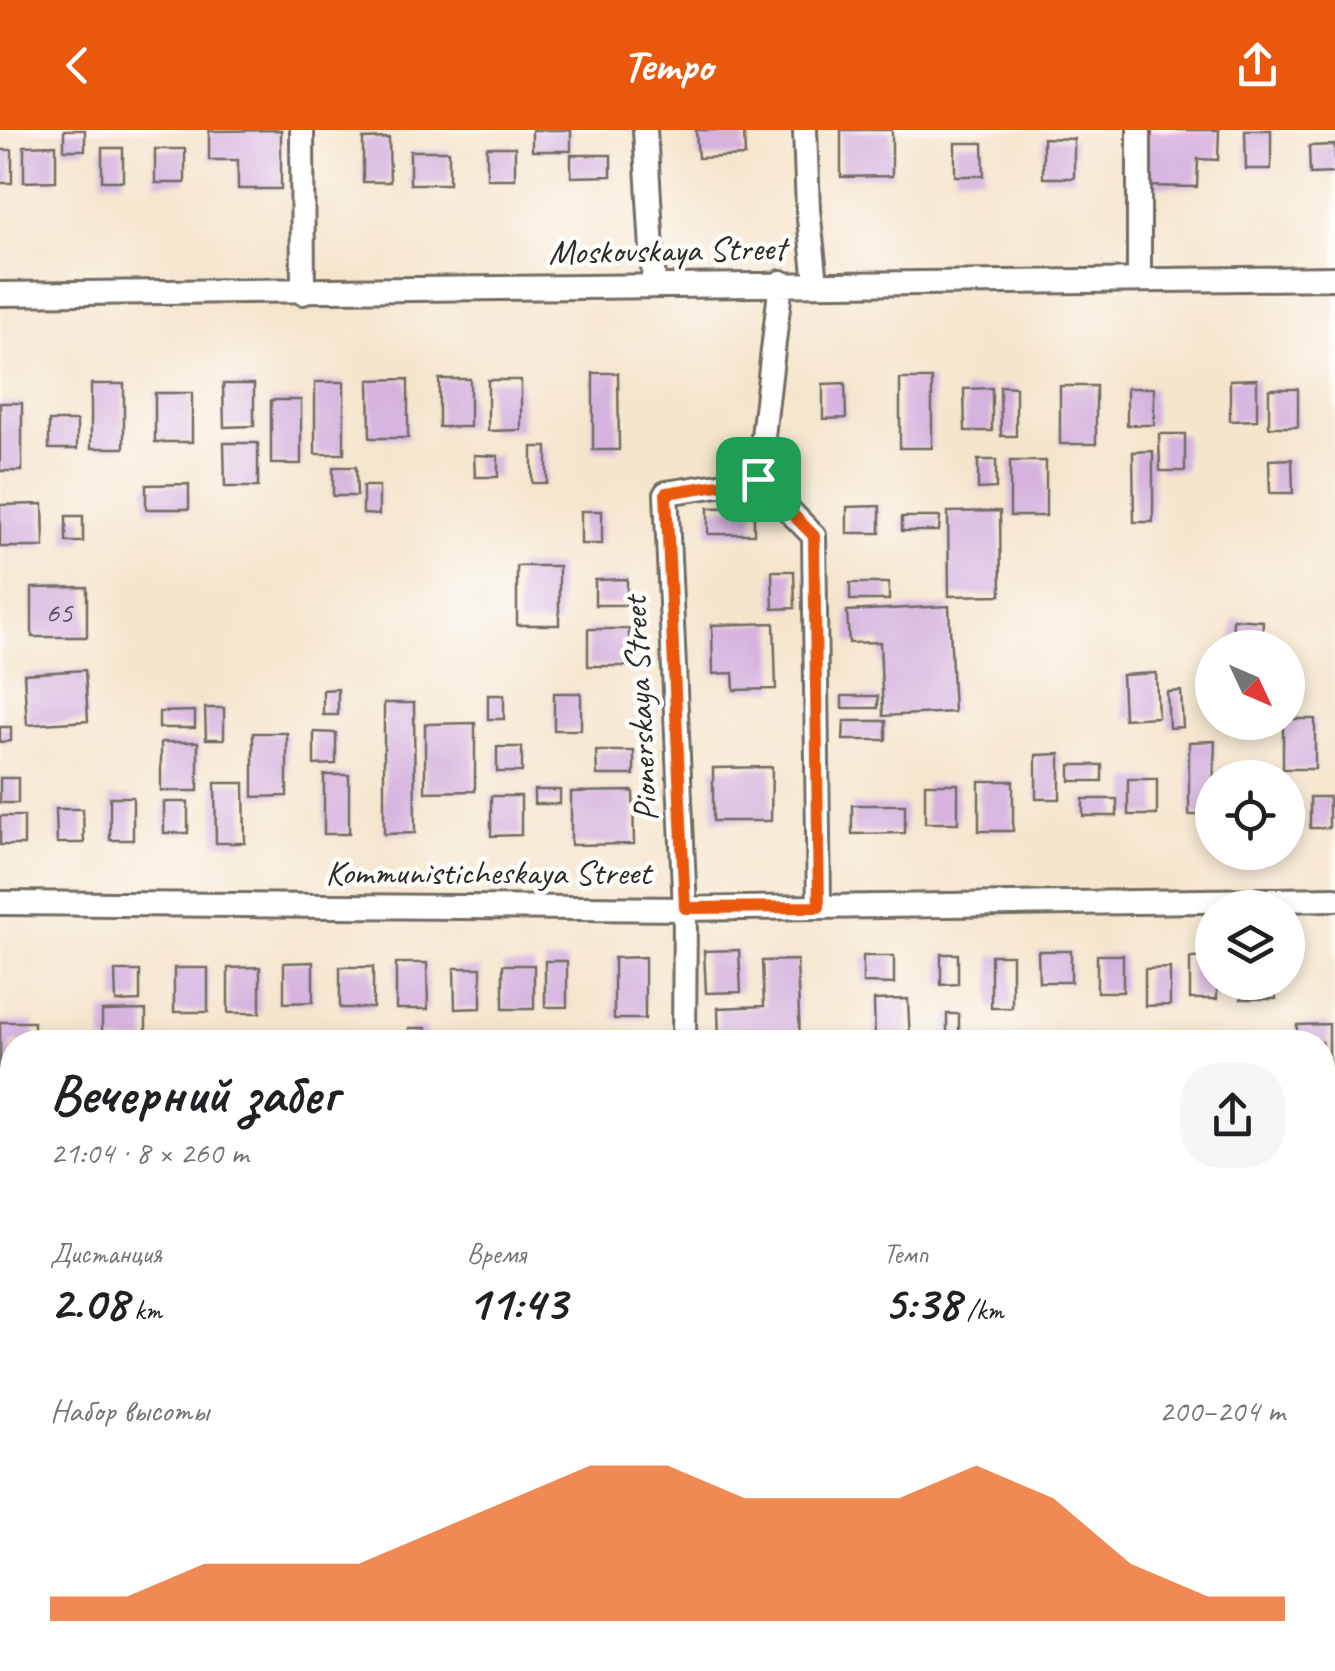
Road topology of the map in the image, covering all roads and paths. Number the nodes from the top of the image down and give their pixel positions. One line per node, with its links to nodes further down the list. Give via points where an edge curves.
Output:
1 (302, 130): 10 (street)
2 (645, 130): 9 (street)
3 (805, 130): 8 (street)
4 (1140, 130): 6 (street)
5 (1335, 278): 6 (street, Moskovskaya Street)
6 (1139, 279): 8 (street, Moskovskaya Street)
7 (781, 282): 8 (street, Moskovskaya Street); 9 (street, Moskovskaya Street); 12 (street)
8 (816, 282)
9 (654, 284): 10 (street, Moskovskaya Street)
10 (303, 293): 11 (street, Moskovskaya Street)
11 (0, 294)
12 (758, 479): 15 (street, via 814,536); 16 (street, Pionerskaya Street, via 666,493)
13 (1335, 899): 15 (street, Kommunisticheskaya Street)
14 (0, 903): 16 (street, Kommunisticheskaya Street)
15 (819, 907): 16 (street, Kommunisticheskaya Street)
16 (685, 908): 17 (street, Pionerskaya Street)
17 (684, 1030)

